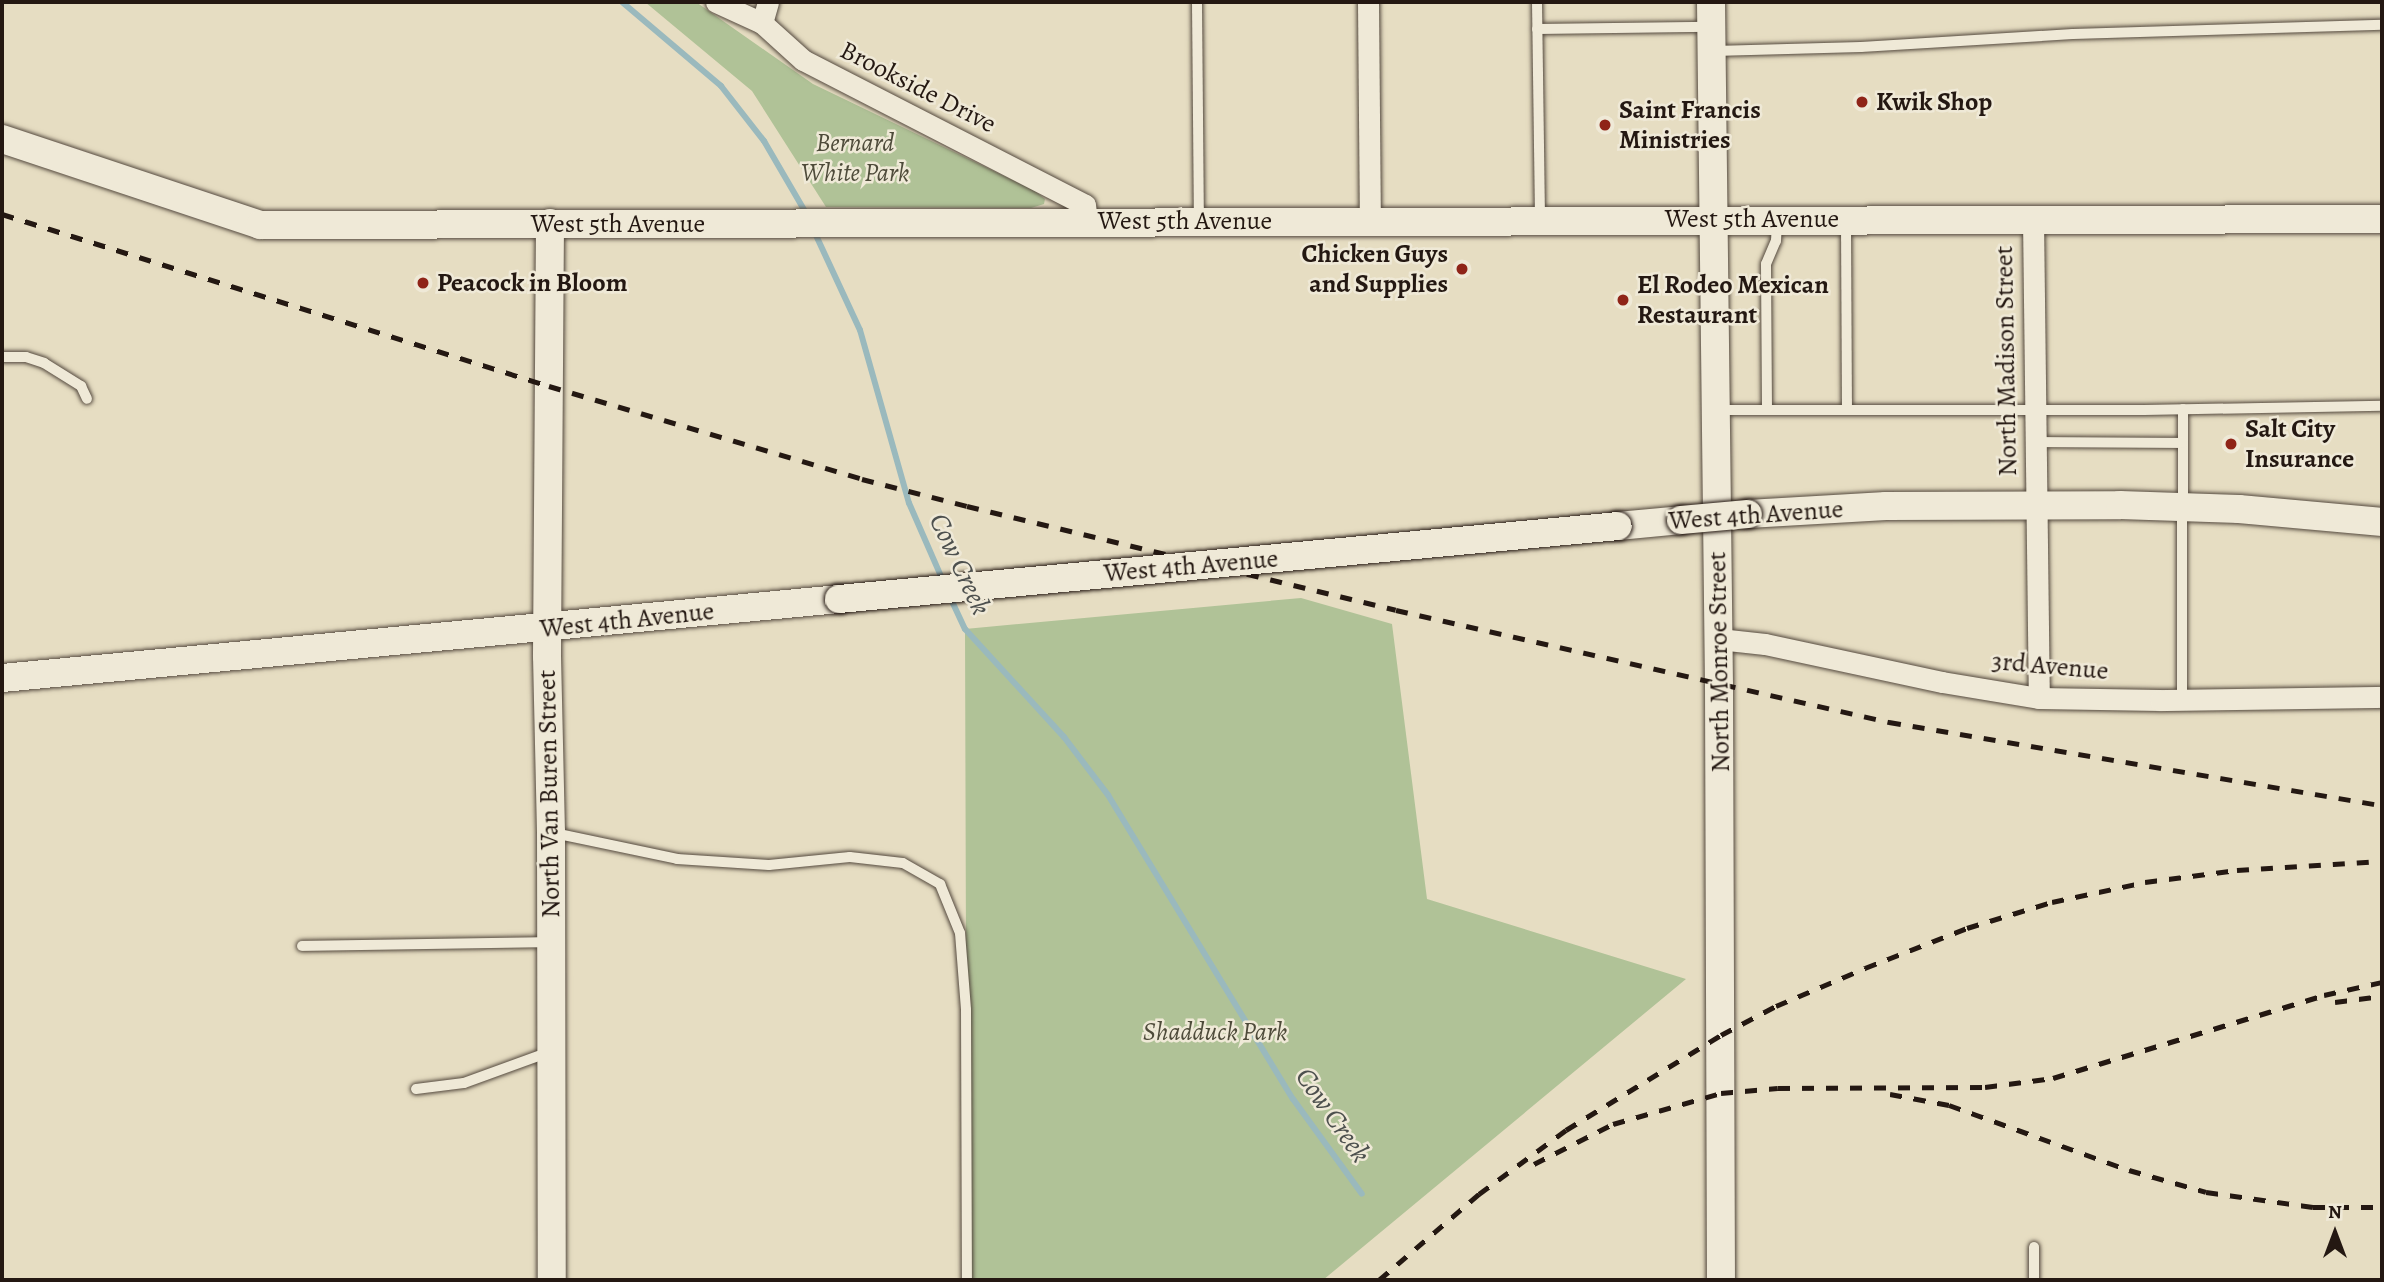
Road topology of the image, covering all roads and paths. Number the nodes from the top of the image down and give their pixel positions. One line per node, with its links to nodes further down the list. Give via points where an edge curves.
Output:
1 (716, 2): 6 (street, Brookside Drive)
2 (768, 2): 6 (street)
3 (1197, 2): 19 (lane)
4 (1368, 2): 17 (street)
5 (1537, 2): 9 (lane)
6 (762, 23): 18 (street, Brookside Drive, via 803,60 1085,205)
7 (2382, 25): 8 (lane, via 2073,34 1861,47)
8 (1711, 27): 9 (lane); 14 (street, North Monroe Street)
9 (1537, 29): 13 (lane)
10 (2, 139): 20 (street, West 5th Avenue, via 260,225)
11 (1846, 218): 12 (street, West 5th Avenue); 15 (street, West 5th Avenue); 27 (lane)
12 (2032, 218): 16 (street, West 5th Avenue); 24 (street, North Madison Street)
13 (1540, 219): 14 (street, West 5th Avenue); 17 (street, West 5th Avenue)
14 (1713, 219): 15 (street, West 5th Avenue); 25 (street, North Monroe Street)
15 (1777, 219): 26 (lane, via 1776,241 1766,264)
16 (2382, 219)
17 (1370, 221): 19 (street, West 5th Avenue)
18 (1087, 222): 19 (street, West 5th Avenue); 20 (street, West 5th Avenue)
19 (1199, 222)
20 (550, 223): 34 (street, North Van Buren Street)
21 (2, 357): 22 (lane, via 44,363 81,386)
22 (87, 399)
23 (2382, 406): 28 (lane)
24 (2035, 409): 27 (lane); 28 (lane); 29 (street, North Madison Street)
25 (1714, 410): 26 (lane); 35 (street, North Monroe Street)
26 (1767, 410): 27 (lane)
27 (1847, 410)
28 (2183, 410): 30 (lane)
29 (2035, 442): 30 (lane); 31 (street, North Madison Street)
30 (2183, 443): 32 (lane)
31 (2036, 504): 32 (street, West 4th Avenue); 34 (street, West 4th Avenue, bridge, via 1748,514); 38 (street, North Madison Street)
32 (2183, 507): 33 (street, West 4th Avenue); 39 (lane)
33 (2382, 522)
34 (548, 627): 36 (street, West 4th Avenue); 40 (street, North Van Buren Street)
35 (1719, 639): 38 (street, 3rd Avenue); 48 (street, North Monroe Street)
36 (2, 678)
37 (2382, 697): 39 (street, 3rd Avenue)
38 (2039, 698): 39 (street, 3rd Avenue)
39 (2182, 700)
40 (551, 833): 41 (street, North Van Buren Street); 47 (lane, via 677,859 769,865 850,857 903,863 940,884 960,933 965,998)
41 (551, 942): 42 (lane); 43 (street, North Van Buren Street)
42 (302, 946)
43 (552, 1051): 44 (lane, via 464,1083); 46 (street, North Van Buren Street)
44 (416, 1089)
45 (2034, 1247): 49 (lane)
46 (552, 1280)
47 (967, 1280)
48 (1721, 1280)
49 (2034, 1280)

